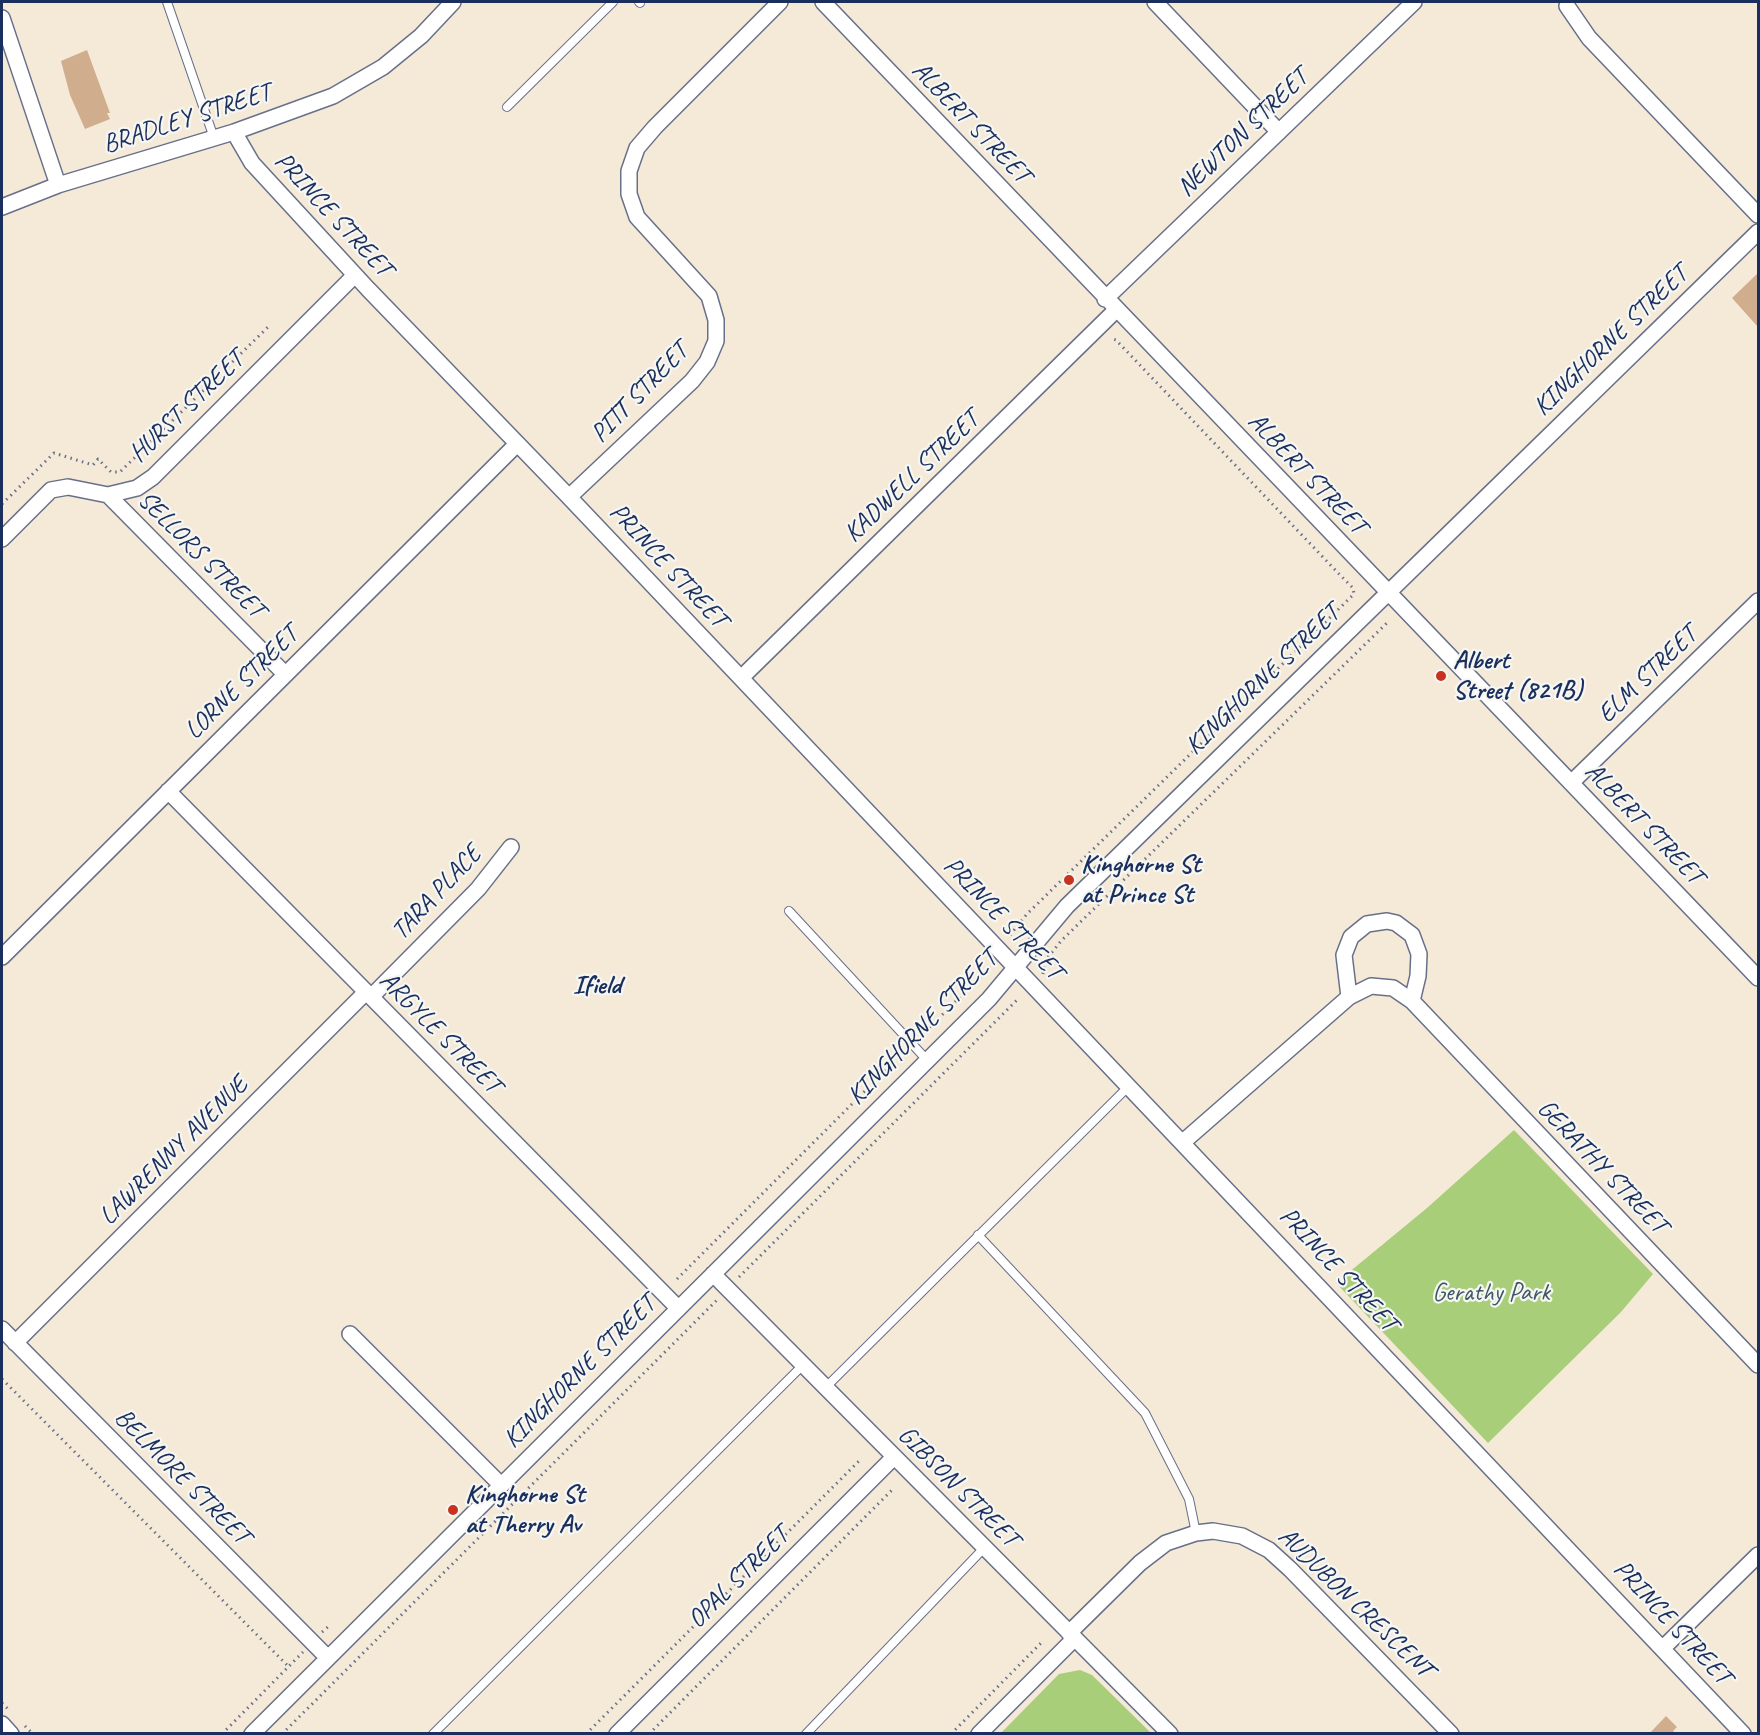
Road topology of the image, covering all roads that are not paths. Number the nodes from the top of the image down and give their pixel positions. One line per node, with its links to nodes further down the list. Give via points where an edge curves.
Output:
1 (167, 2): 13 (lane)
2 (453, 2): 11 (street, BRADLEY STREET, via 421,36 383,67 333,96)
3 (613, 2): 10 (lane)
4 (780, 2): 23 (street, PITT STREET, via 637,148 628,171 629,194 637,217 709,296 716,320 716,341 707,362 692,381)
5 (823, 2): 19 (street, ALBERT STREET)
6 (1155, 2): 12 (street)
7 (1413, 2): 12 (street, NEWTON STREET)
8 (1567, 6): 16 (street, via 1589,38)
9 (2, 18): 14 (street)
10 (507, 107)
11 (234, 132): 13 (street, BRADLEY STREET); 18 (street, PRINCE STREET, via 252,163)
12 (1279, 132): 19 (street, NEWTON STREET)
13 (214, 138): 14 (street, BRADLEY STREET)
14 (58, 185): 15 (street, BRADLEY STREET)
15 (2, 207)
16 (1758, 215)
17 (1758, 232): 25 (street, KINGHORNE STREET)
18 (355, 275): 21 (street, PRINCE STREET); 22 (street, HURST STREET, via 153,477 137,488)
19 (1105, 299): 20 (street, ALBERT STREET)
20 (1116, 310): 25 (street, ALBERT STREET); 28 (street, KADWELL STREET)
21 (516, 444): 23 (street, PRINCE STREET); 27 (street, LORNE STREET)
22 (108, 495): 24 (street, HURST STREET, via 68,487 51,490); 27 (street, SELLORS STREET)
23 (569, 497): 28 (street, PRINCE STREET)
24 (2, 539)
25 (1388, 592): 29 (street, ALBERT STREET); 34 (street, KINGHORNE STREET, via 1066,906)
26 (1758, 601): 29 (street, ELM STREET)
27 (285, 674): 30 (street, LORNE STREET)
28 (741, 678): 34 (street, PRINCE STREET)
29 (1571, 783): 35 (street, ALBERT STREET)
30 (168, 790): 33 (street, LORNE STREET); 36 (street, ARGYLE STREET)
31 (511, 847): 36 (street, TARA PLACE, via 478,890)
32 (789, 911): 39 (lane)
33 (2, 957)
34 (1016, 968): 39 (street, KINGHORNE STREET); 40 (street, PRINCE STREET)
35 (1758, 978)
36 (369, 995): 44 (street, ARGYLE STREET); 47 (street, LAWRENNY AVENUE)
37 (1349, 997): 38 (street, GERATHY STREET, via 1371,986 1383,986); 38 (street, via 1344,955 1351,937 1367,924 1387,921 1412,935 1419,954); 41 (street, GERATHY STREET)
38 (1412, 1001): 49 (street, GERATHY STREET)
39 (927, 1060): 43 (street, KINGHORNE STREET)
40 (1130, 1086): 41 (street, PRINCE STREET); 42 (lane)
41 (1183, 1142): 57 (street, PRINCE STREET)
42 (978, 1235): 50 (lane); 53 (lane, via 1145,1413 1189,1499)
43 (713, 1274): 44 (street, KINGHORNE STREET); 48 (street, GIBSON STREET)
44 (678, 1308): 52 (street, KINGHORNE STREET)
45 (2, 1329): 47 (street, BELMORE STREET)
46 (350, 1334): 52 (street)
47 (15, 1343): 58 (street, BELMORE STREET)
48 (803, 1365): 50 (street, GIBSON STREET); 62 (lane)
49 (1758, 1365)
50 (826, 1387): 51 (street, GIBSON STREET)
51 (894, 1457): 54 (street, GIBSON STREET); 63 (street, OPAL STREET)
52 (501, 1485): 58 (street, KINGHORNE STREET)
53 (1196, 1533): 56 (street, AUDUBON CRESCENT, via 1152,1551); 67 (street, AUDUBON CRESCENT, via 1213,1531 1242,1536 1269,1550)
54 (985, 1547): 56 (street, GIBSON STREET); 64 (lane)
55 (1758, 1555): 57 (street)
56 (1072, 1636): 65 (street, AUDUBON CRESCENT); 66 (street, GIBSON STREET)
57 (1663, 1648): 68 (street, PRINCE STREET)
58 (328, 1658): 61 (street, KINGHORNE STREET)
59 (2, 1724): 60 (street)
60 (10, 1734)
61 (252, 1734)
62 (433, 1734)
63 (617, 1734)
64 (806, 1734)
65 (979, 1734)
66 (1170, 1734)
67 (1451, 1734)
68 (1743, 1734)

